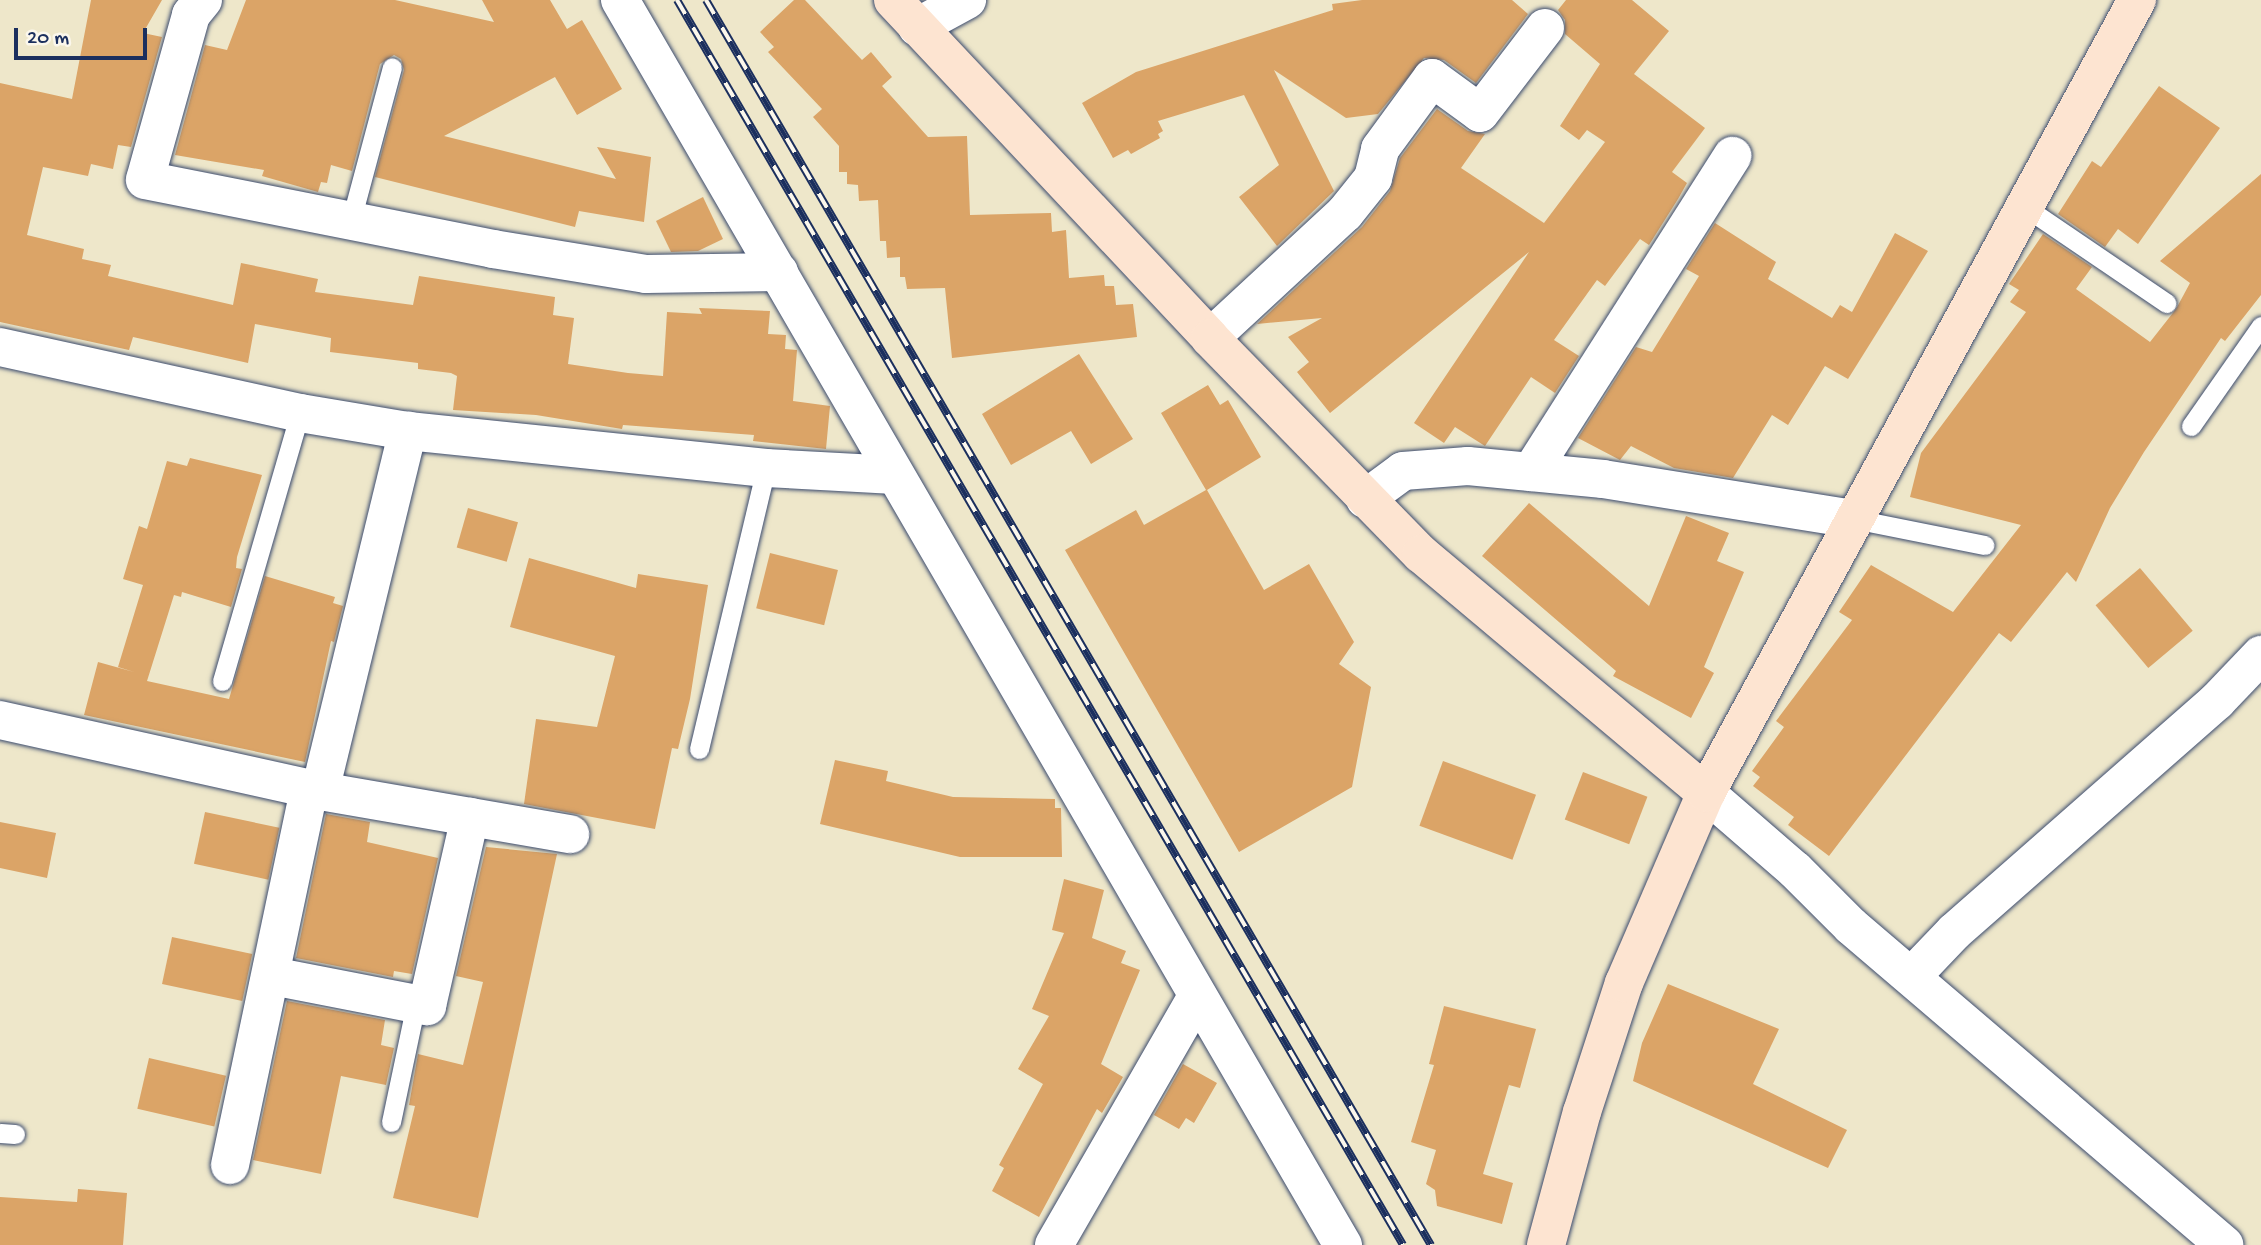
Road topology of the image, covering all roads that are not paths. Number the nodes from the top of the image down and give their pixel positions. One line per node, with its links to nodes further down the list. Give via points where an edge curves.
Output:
1 (203, 0): 10 (street, via 191,15 145,180)
2 (620, 0): 11 (street)
3 (967, 0): 5 (street)
4 (2137, 0): 9 (street)
5 (905, 14): 14 (street)
6 (1545, 28): 14 (street, via 1480,113 1432,78 1380,149 1373,178 1345,213)
7 (392, 66): 10 (lane)
8 (1732, 156): 20 (street)
9 (2025, 207): 12 (lane); 23 (street)
10 (351, 220): 11 (street, via 646,274)
11 (779, 272): 21 (street)
12 (2166, 303)
13 (2261, 326): 17 (lane)
14 (1210, 338): 22 (street)
15 (0, 347): 16 (street)
16 (300, 413): 18 (street); 26 (lane)
17 (2191, 426)
18 (408, 431): 19 (street); 29 (street)
19 (766, 468): 21 (street); 28 (lane)
20 (1531, 471): 22 (street, via 1468,466 1403,471); 23 (street)
21 (895, 475): 35 (street)
22 (1365, 499): 30 (street, via 1421,554)
23 (1854, 519): 24 (lane); 30 (street)
24 (1984, 545)
25 (2261, 655): 34 (street, via 2217,701 1954,932)
26 (222, 681)
27 (0, 720): 29 (street)
28 (699, 749)
29 (315, 790): 31 (street); 33 (street)
30 (1706, 793): 34 (street); 41 (street, via 1620,994)
31 (470, 817): 32 (street); 36 (street, via 427,1006)
32 (570, 834)
33 (272, 976): 36 (street); 38 (street)
34 (1912, 976): 42 (street)
35 (1197, 996): 39 (street); 40 (street)
36 (416, 1003): 37 (lane)
37 (391, 1122)
38 (230, 1165)
39 (1054, 1245)
40 (1343, 1245)
41 (1546, 1245)
42 (2224, 1245)

